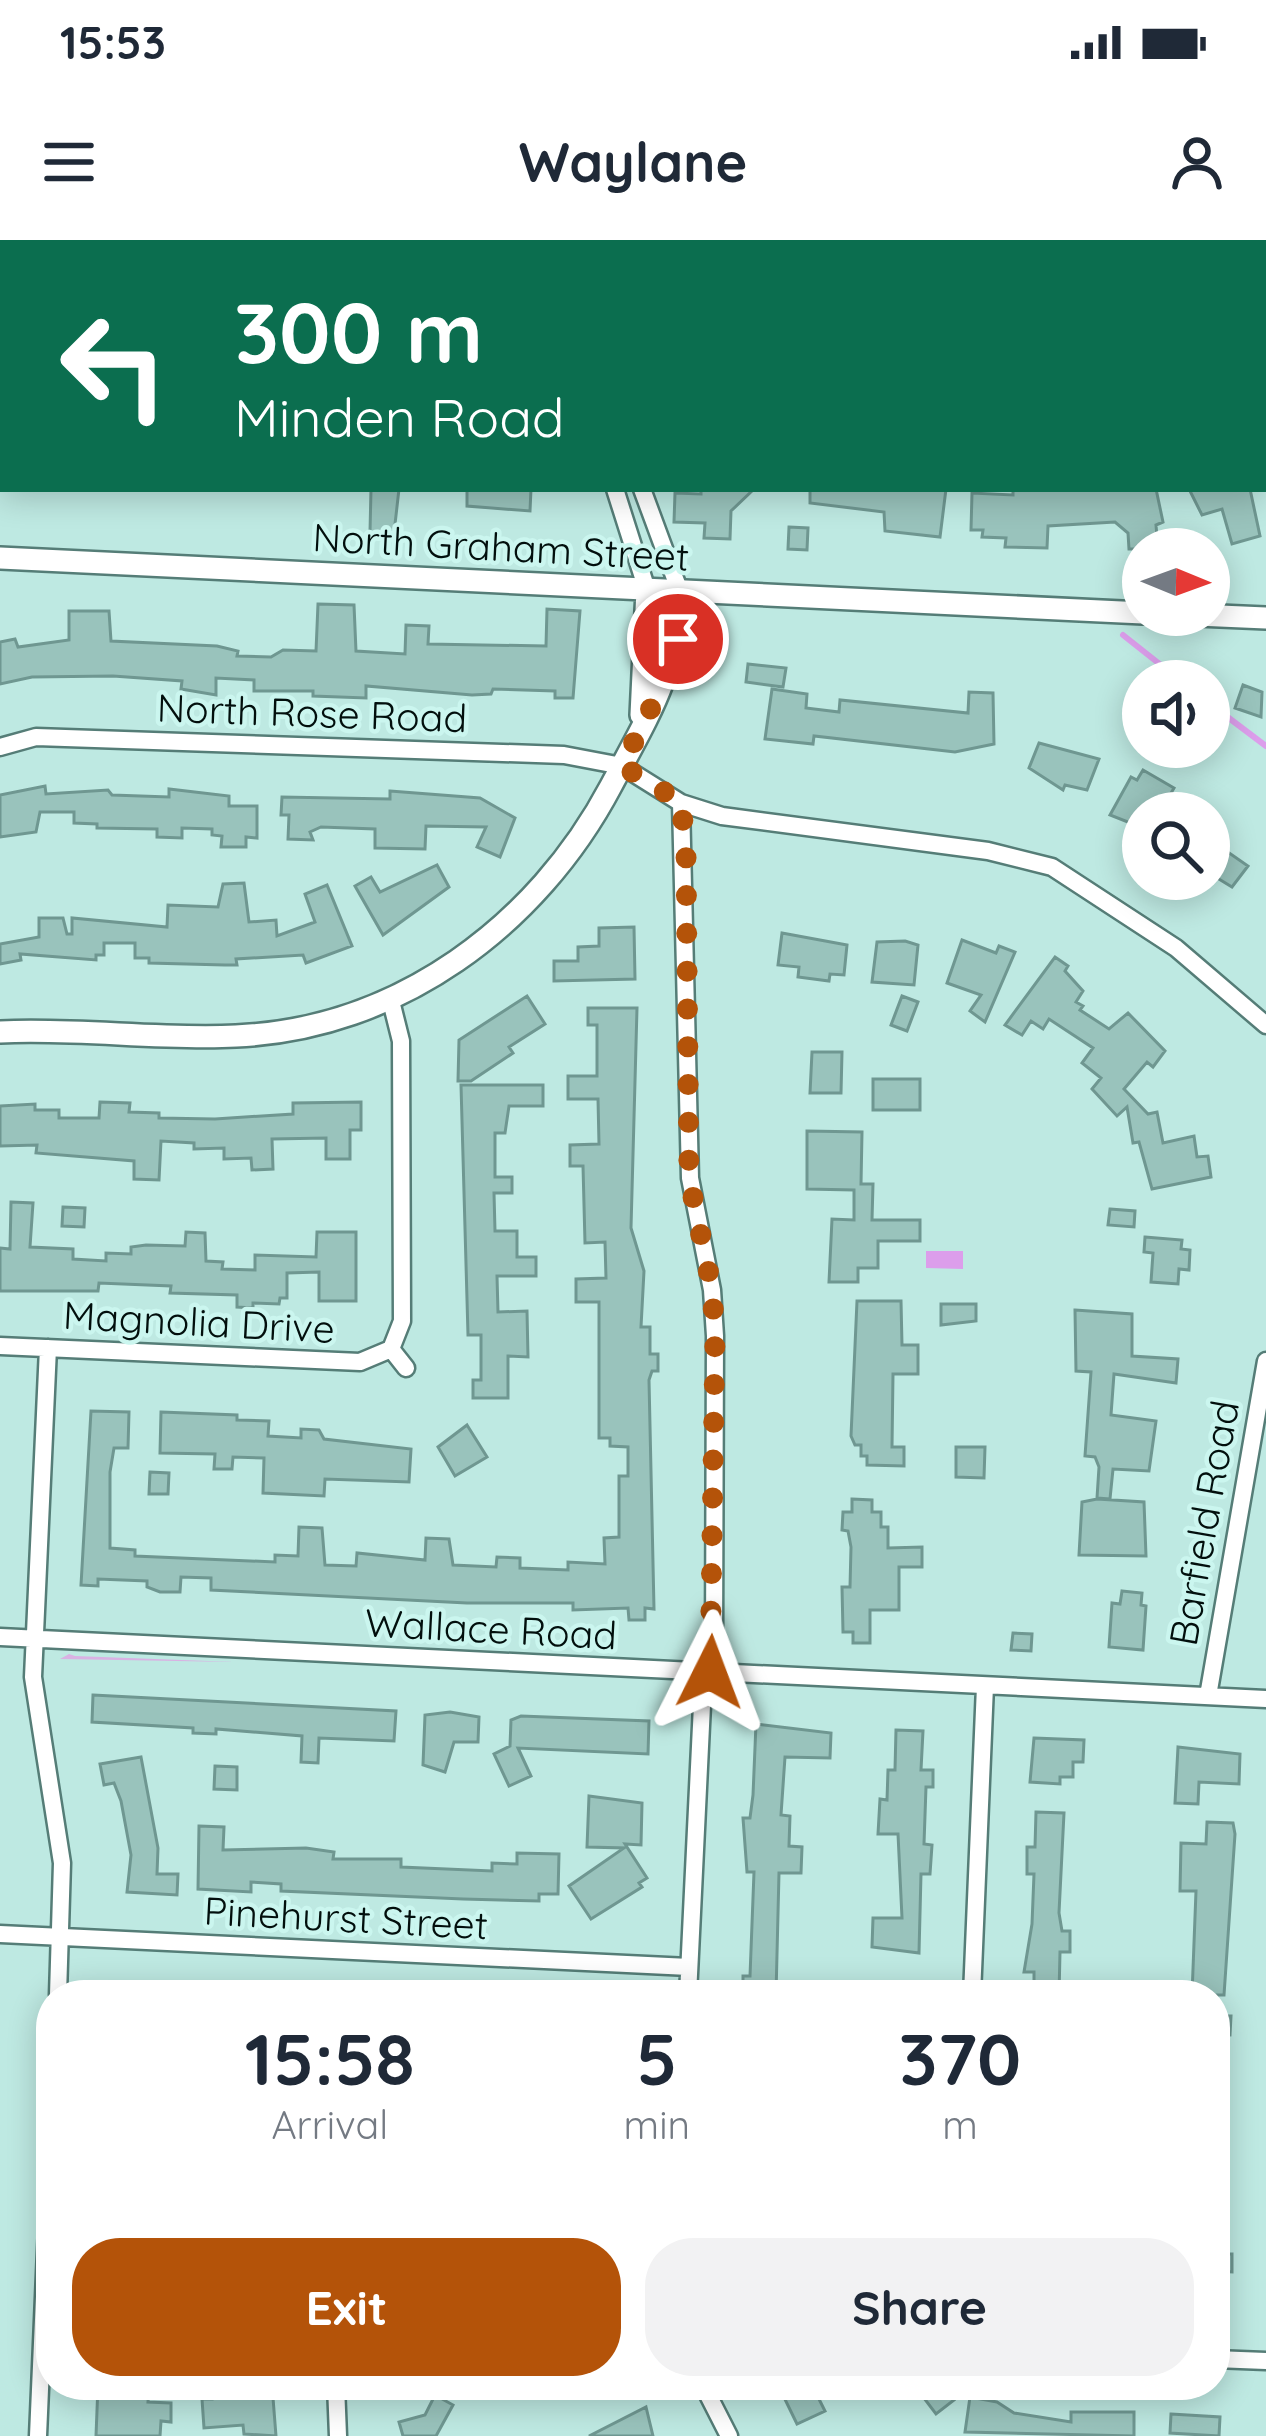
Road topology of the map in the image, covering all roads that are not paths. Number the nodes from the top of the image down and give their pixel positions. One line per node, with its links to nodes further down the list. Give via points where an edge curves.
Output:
1 (616, 492): 4 (street)
2 (643, 492): 5 (street)
3 (0, 558): 4 (main road, North Graham Street)
4 (646, 590): 5 (main road, North Graham Street); 9 (main road)
5 (680, 592): 6 (main road, North Graham Street); 9 (main road, via 672,666)
6 (1122, 612)
7 (1230, 616): 8 (main road)
8 (1266, 618)
9 (640, 728): 11 (main road)
10 (0, 747): 11 (street, North Rose Road, via 36,737 564,755)
11 (622, 766): 12 (street); 13 (main road, via 574,848 535,895 484,942)
12 (681, 802): 14 (street, via 722,816 988,851 1052,867 1176,948); 23 (street, via 689,1178 715,1336)
13 (391, 1001): 15 (main road, via 298,1028 234,1036); 18 (street, via 401,1041 402,1260 402,1321)
14 (1266, 1025)
15 (0, 1032)
16 (0, 1346): 17 (street, Magnolia Drive)
17 (48, 1348): 18 (street, Magnolia Drive, via 360,1363); 22 (street)
18 (391, 1349): 20 (street)
19 (1266, 1361): 25 (street, Barfield Road)
20 (406, 1368)
21 (0, 1637): 22 (street, Wallace Road)
22 (34, 1639): 23 (street, Wallace Road); 28 (street, via 34,1701 62,1863)
23 (710, 1672): 24 (street, Wallace Road); 29 (street, via 701,1706)
24 (985, 1686): 25 (street, Wallace Road); 32 (street)
25 (1208, 1696): 26 (street, Wallace Road)
26 (1266, 1700)
27 (0, 1934): 28 (street, Pinehurst Street)
28 (61, 1937): 29 (street, Pinehurst Street); 30 (street)
29 (689, 1967): 31 (street)
30 (59, 1980)
31 (689, 1980)
32 (973, 1980)
33 (1230, 2360): 34 (street)
34 (1266, 2361)
35 (40, 2400): 38 (street)
36 (337, 2400): 39 (street)
37 (711, 2400): 40 (street)
38 (38, 2436)
39 (338, 2436)
40 (729, 2436)

